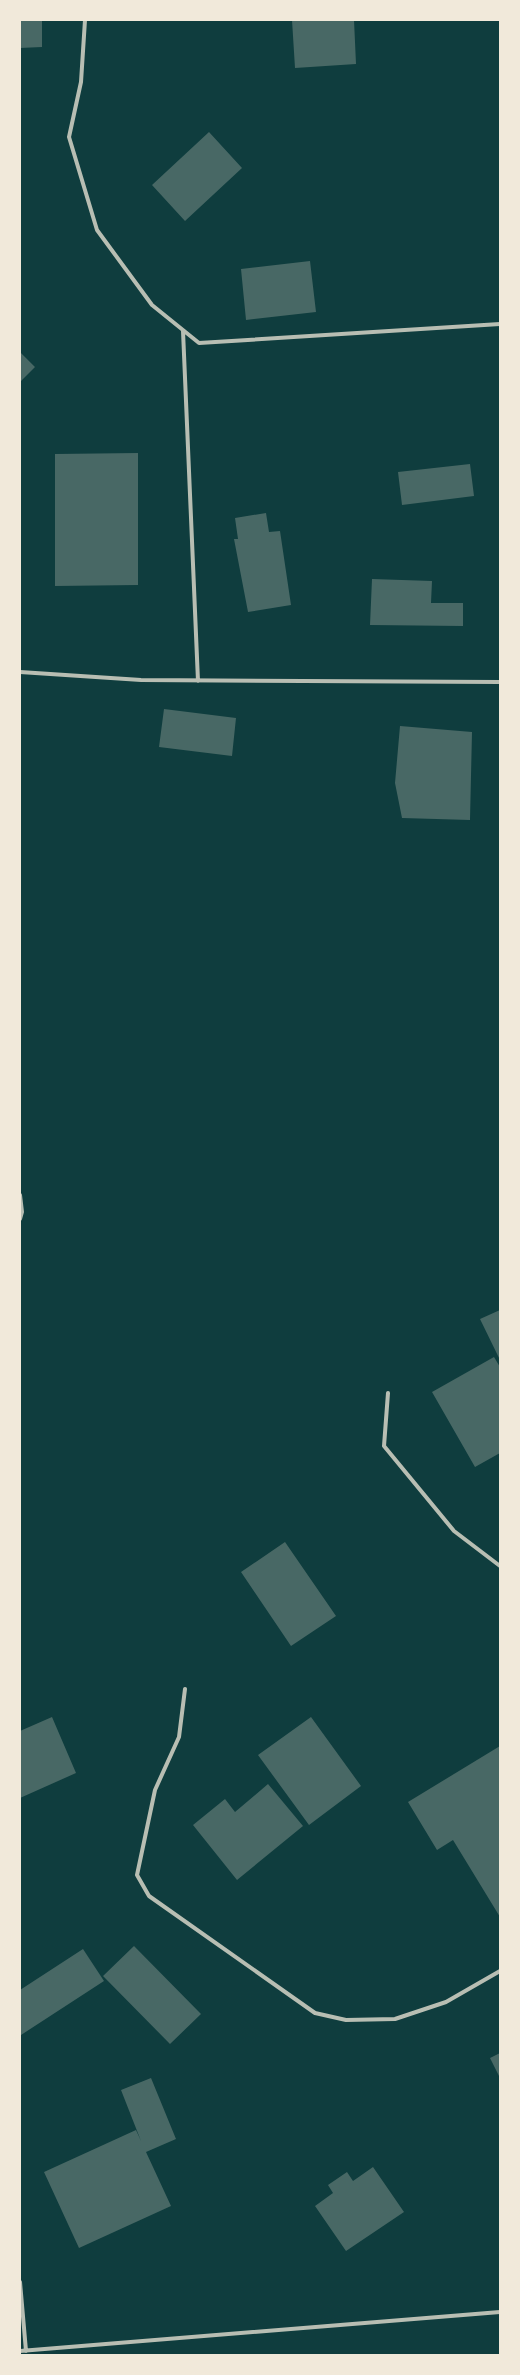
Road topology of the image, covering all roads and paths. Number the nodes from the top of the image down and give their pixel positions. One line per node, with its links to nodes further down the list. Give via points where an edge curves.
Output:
1 (85, 20): 3 (street, via 81,82 69,137 98,230 152,305)
2 (500, 324): 3 (street, via 199,343)
3 (183, 331): 5 (street)
4 (20, 672): 5 (street)
5 (198, 681): 6 (street)
6 (500, 682)
7 (20, 1195): 8 (street)
8 (20, 1219)
9 (388, 1393): 10 (street, via 384,1446 454,1531)
10 (500, 1566)
11 (185, 1689): 12 (street, via 180,1737 155,1790 142,1843 137,1875 149,1896 315,2013 346,2020 395,2019 446,2002)
12 (500, 1971)
13 (20, 2282): 16 (street)
14 (500, 2312): 16 (street)
15 (20, 2351): 16 (street)
16 (26, 2351)

